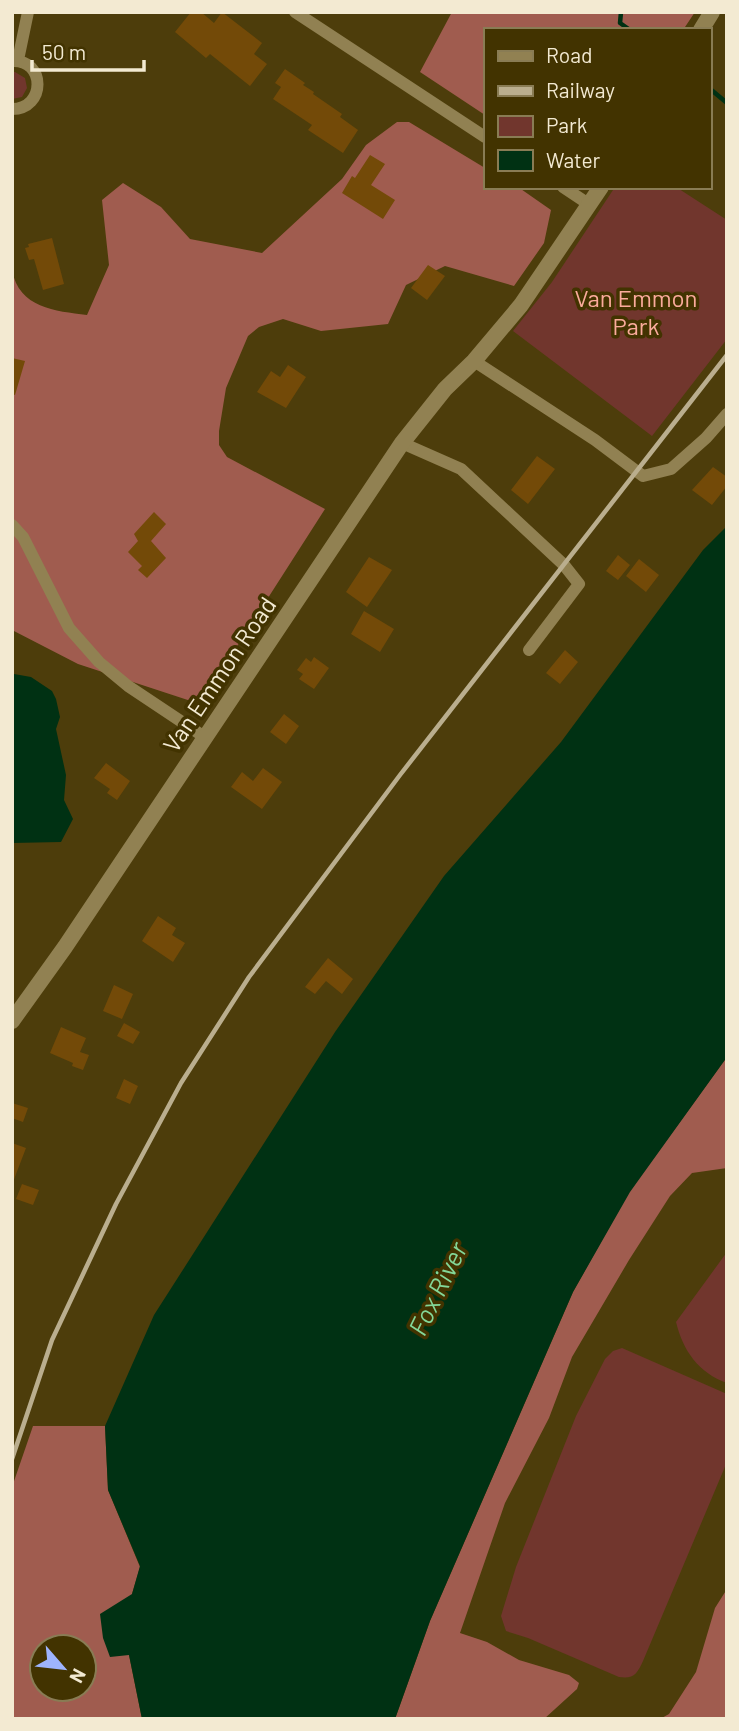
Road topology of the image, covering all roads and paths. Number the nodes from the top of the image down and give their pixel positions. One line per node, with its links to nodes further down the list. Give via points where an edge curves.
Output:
1 (28, 12): 5 (street)
2 (295, 12): 7 (street)
3 (712, 12): 4 (street)
4 (702, 28)
5 (15, 60): 6 (street, via 32,67 39,89 32,102)
6 (12, 109)
7 (484, 136)
8 (566, 189): 10 (street)
9 (600, 189): 10 (street, Van Emmon Road)
10 (590, 205): 11 (street, Van Emmon Road, via 522,304)
11 (474, 361): 12 (street, via 643,476 671,469); 13 (street, Van Emmon Road, via 445,388)
12 (727, 414)
13 (402, 443): 15 (street, via 461,469 579,584); 16 (street, Van Emmon Road)
14 (12, 525): 16 (street, via 23,537 69,628 99,662)
15 (529, 650)
16 (206, 738): 17 (street, Van Emmon Road)
17 (12, 1021)

